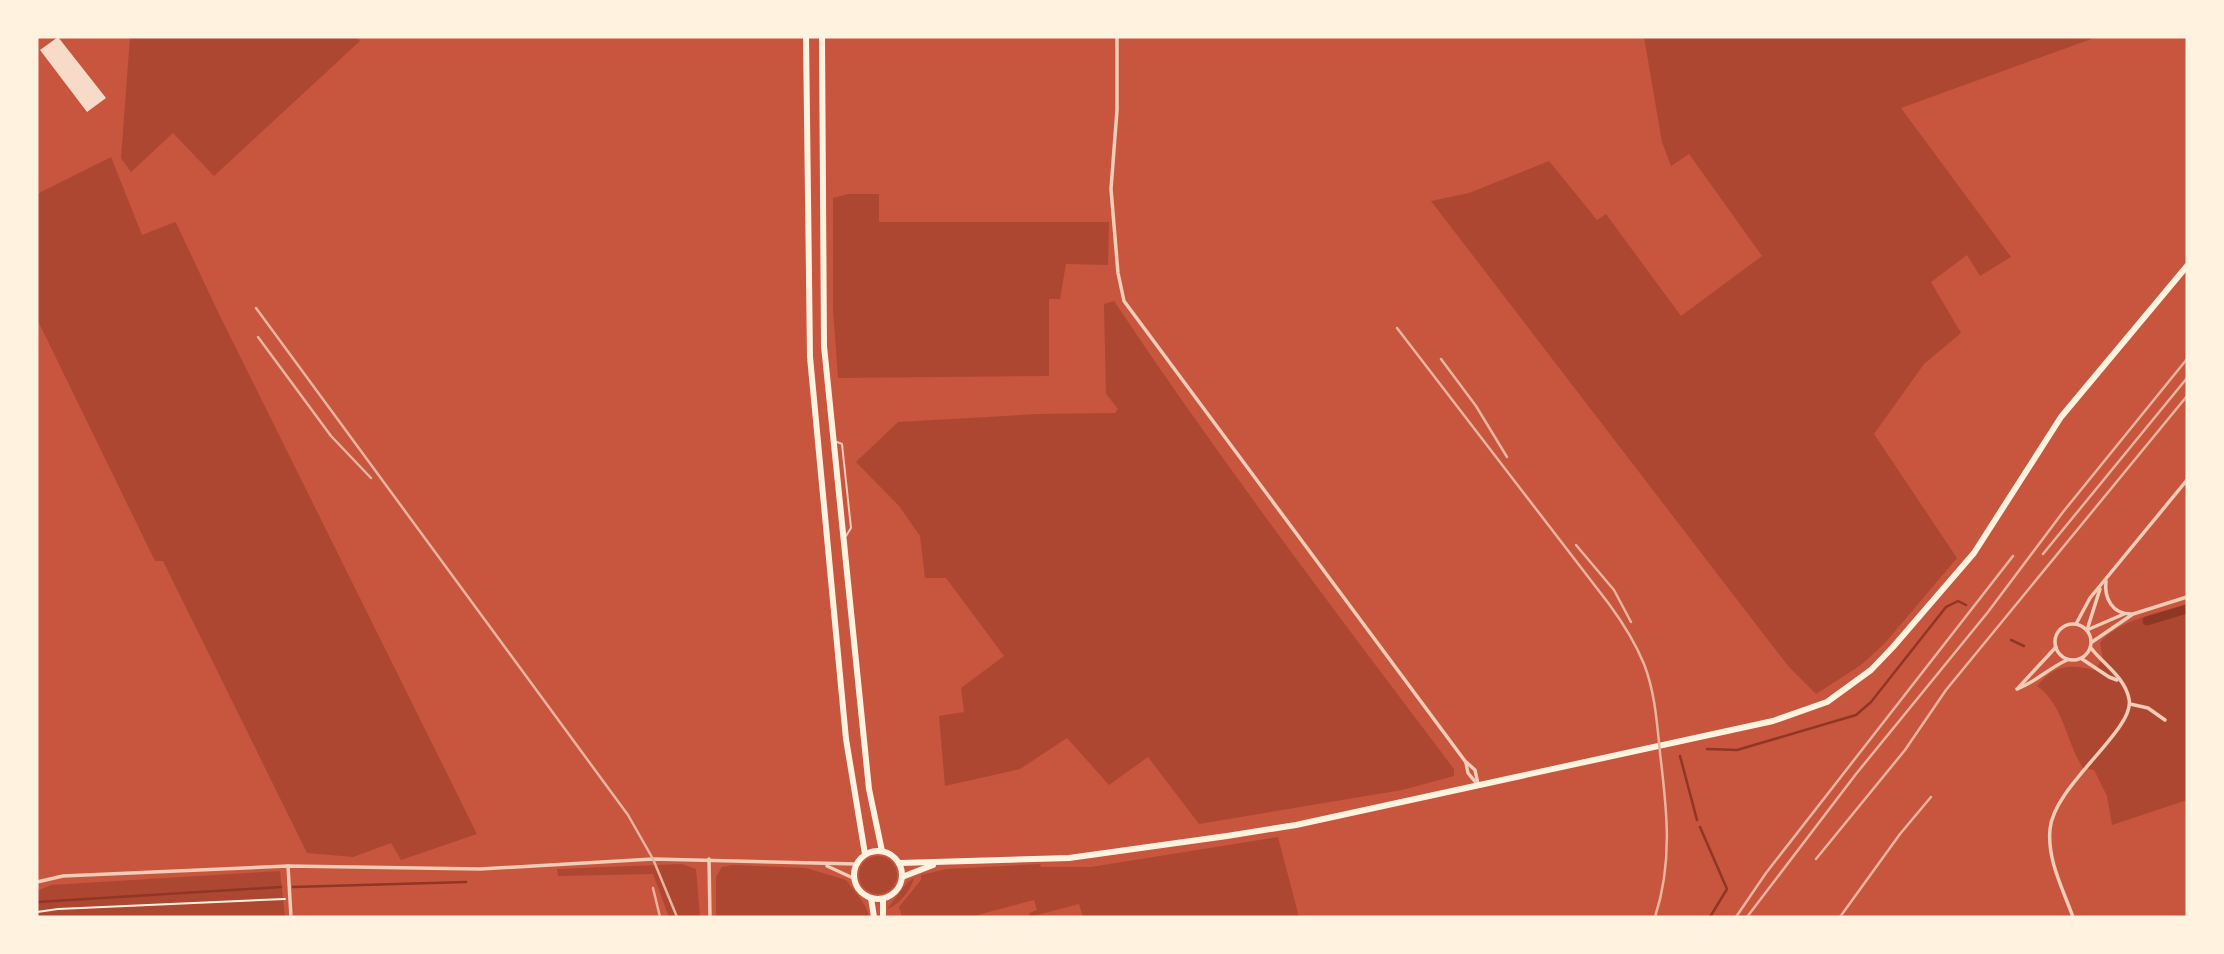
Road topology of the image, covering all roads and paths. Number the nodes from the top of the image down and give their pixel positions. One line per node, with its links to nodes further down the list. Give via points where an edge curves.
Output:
1 (806, 37): 23 (main road, via 810,357 846,739)
2 (822, 37): 22 (main road, via 826,376 869,789)
3 (1116, 37): 21 (street, via 1111,189 1124,301 1475,770)
4 (2187, 266): 21 (main road, via 2061,417 1962,569 1894,647 1846,689 1827,702 1773,721)
5 (2187, 480): 6 (street)
6 (2106, 578): 7 (street); 9 (street, via 2110,603)
7 (2100, 587): 11 (street); 12 (street)
8 (2187, 597): 10 (street)
9 (2124, 614): 10 (street); 12 (street)
10 (2133, 614): 13 (street)
11 (2076, 624): 12 (street); 14 (street, via 2058,631)
12 (2087, 630): 13 (street)
13 (2092, 642): 15 (street)
14 (2056, 647): 17 (street); 17 (street, via 2017,688)
15 (2091, 648): 16 (street); 18 (street)
16 (2082, 659): 17 (street); 18 (street)
17 (2068, 660)
18 (2119, 680): 19 (street)
19 (2130, 704): 20 (street, via 2148,708); 41 (street, via 2123,722 2068,788 2053,814 2053,863)
20 (2165, 720)
21 (1478, 785): 27 (main road, via 1296,825 1120,852)
22 (882, 850): 23 (main road); 25 (main road)
23 (865, 854): 26 (main road)
24 (709, 859): 28 (street); 29 (street, via 480,869); 38 (street)
25 (900, 863): 27 (main road); 30 (main road)
26 (856, 864): 28 (street); 31 (main road)
27 (934, 864): 30 (main road)
28 (825, 865): 31 (street)
29 (288, 866): 32 (street, via 63,876); 33 (street)
30 (902, 877): 35 (main road, via 898,889)
31 (853, 878): 34 (main road)
32 (37, 882)
33 (290, 897): 36 (path); 37 (street)
34 (870, 898): 35 (main road); 39 (main road)
35 (883, 899): 40 (main road)
36 (37, 912)
37 (291, 917)
38 (710, 917)
39 (874, 917)
40 (883, 917)
41 (2073, 917)

